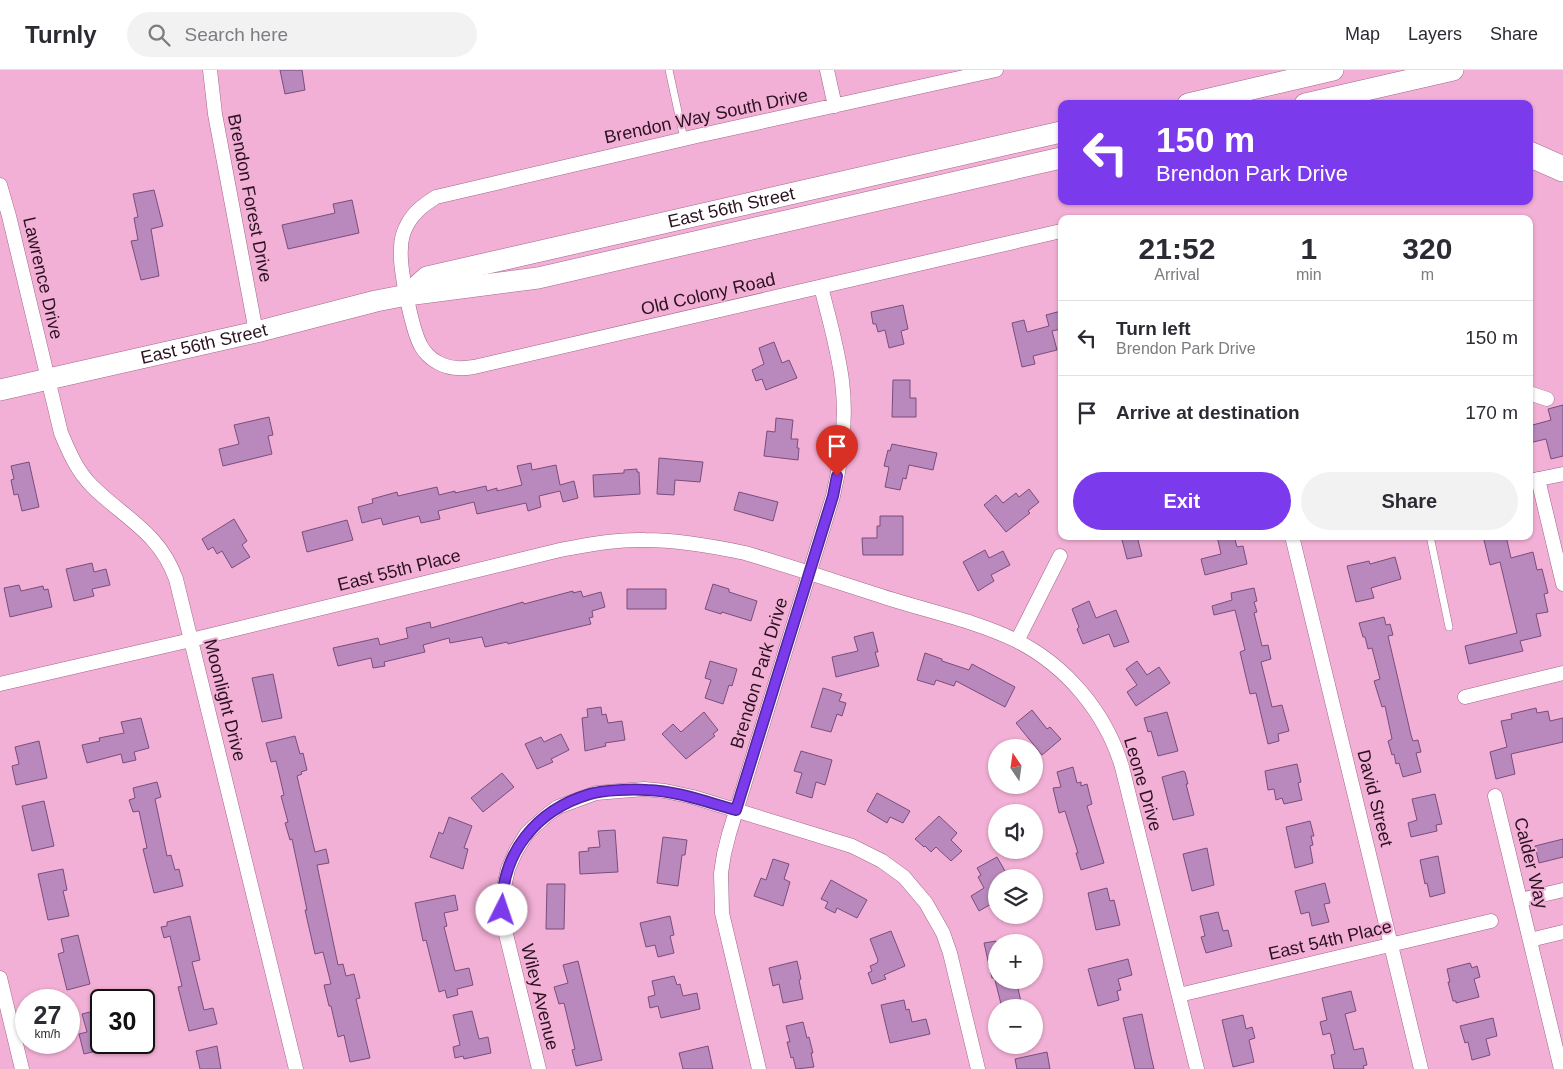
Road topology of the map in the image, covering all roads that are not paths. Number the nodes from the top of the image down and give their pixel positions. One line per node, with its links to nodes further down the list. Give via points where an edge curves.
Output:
1 (210, 70): 20 (street, Brendon Forest Drive, via 215,114)
2 (669, 70): 11 (lane)
3 (827, 70): 9 (street)
4 (996, 70): 9 (street, Brendon Way South Drive)
5 (1334, 70): 7 (main road)
6 (1453, 70): 8 (main road)
7 (1205, 100)
8 (1322, 100)
9 (835, 106): 11 (street, Brendon Way South Drive)
10 (1058, 133): 19 (main road, East 56th Street, via 426,277)
11 (684, 138): 16 (street, Brendon Way South Drive, via 442,195)
12 (1533, 156): 14 (highway)
13 (1058, 159): 19 (main road, East 56th Street, via 538,278)
14 (1563, 169)
15 (0, 185): 21 (street, Lawrence Drive)
16 (426, 204): 19 (street, Old Colony Road, via 408,223 401,241)
17 (1058, 232): 18 (street, Old Colony Road)
18 (821, 287): 19 (street, Old Colony Road, via 463,369 437,362 423,349); 30 (street, Brendon Park Drive, via 840,368 844,420 839,471)
19 (407, 295): 20 (main road, East 56th Street)
20 (256, 332): 21 (main road, East 56th Street)
21 (47, 379): 22 (main road, East 56th Street); 33 (street, Moonlight Drive, via 61,433 79,471 165,554 176,579)
22 (0, 390)
23 (1533, 394): 24 (street)
24 (1547, 399)
25 (1563, 474): 26 (street)
26 (1533, 480): 31 (street)
27 (1293, 540): 45 (street, David Street)
28 (1431, 540): 32 (lane)
29 (1060, 556): 34 (street)
30 (809, 573): 33 (street, East 55th Place, via 745,552 714,546 656,540 617,541 560,550); 34 (street, Leone Drive); 39 (street, Brendon Park Drive)
31 (1563, 584)
32 (1449, 627)
33 (191, 640): 36 (street, East 55th Place); 49 (street, Moonlight Drive)
34 (1017, 641): 47 (street, Leone Drive, via 1044,658 1074,684 1096,712 1113,742)
35 (1563, 673): 37 (street)
36 (0, 684)
37 (1465, 697)
38 (1495, 796): 41 (street, Calder Way)
39 (736, 810): 50 (street, Wiley Avenue, via 665,791 596,792 558,807 527,834 508,869 502,910 504,930); 51 (street, Brendon Park Drive, via 723,860 722,913); 52 (street, Wiley Avenue, via 852,846 882,861 909,882 943,933)
40 (1563, 890): 41 (street)
41 (1520, 900): 44 (street, Calder Way)
42 (1491, 921): 45 (street, East 54th Place)
43 (1563, 932): 44 (street)
44 (1530, 940): 55 (street, Calder Way)
45 (1391, 944): 47 (street, East 54th Place); 54 (street, David Street)
46 (0, 978): 48 (street)
47 (1179, 995): 53 (street, Leone Drive)
48 (22, 1069)
49 (296, 1069)
50 (539, 1069)
51 (760, 1069)
52 (978, 1069)
53 (1197, 1069)
54 (1421, 1069)
55 (1561, 1069)

